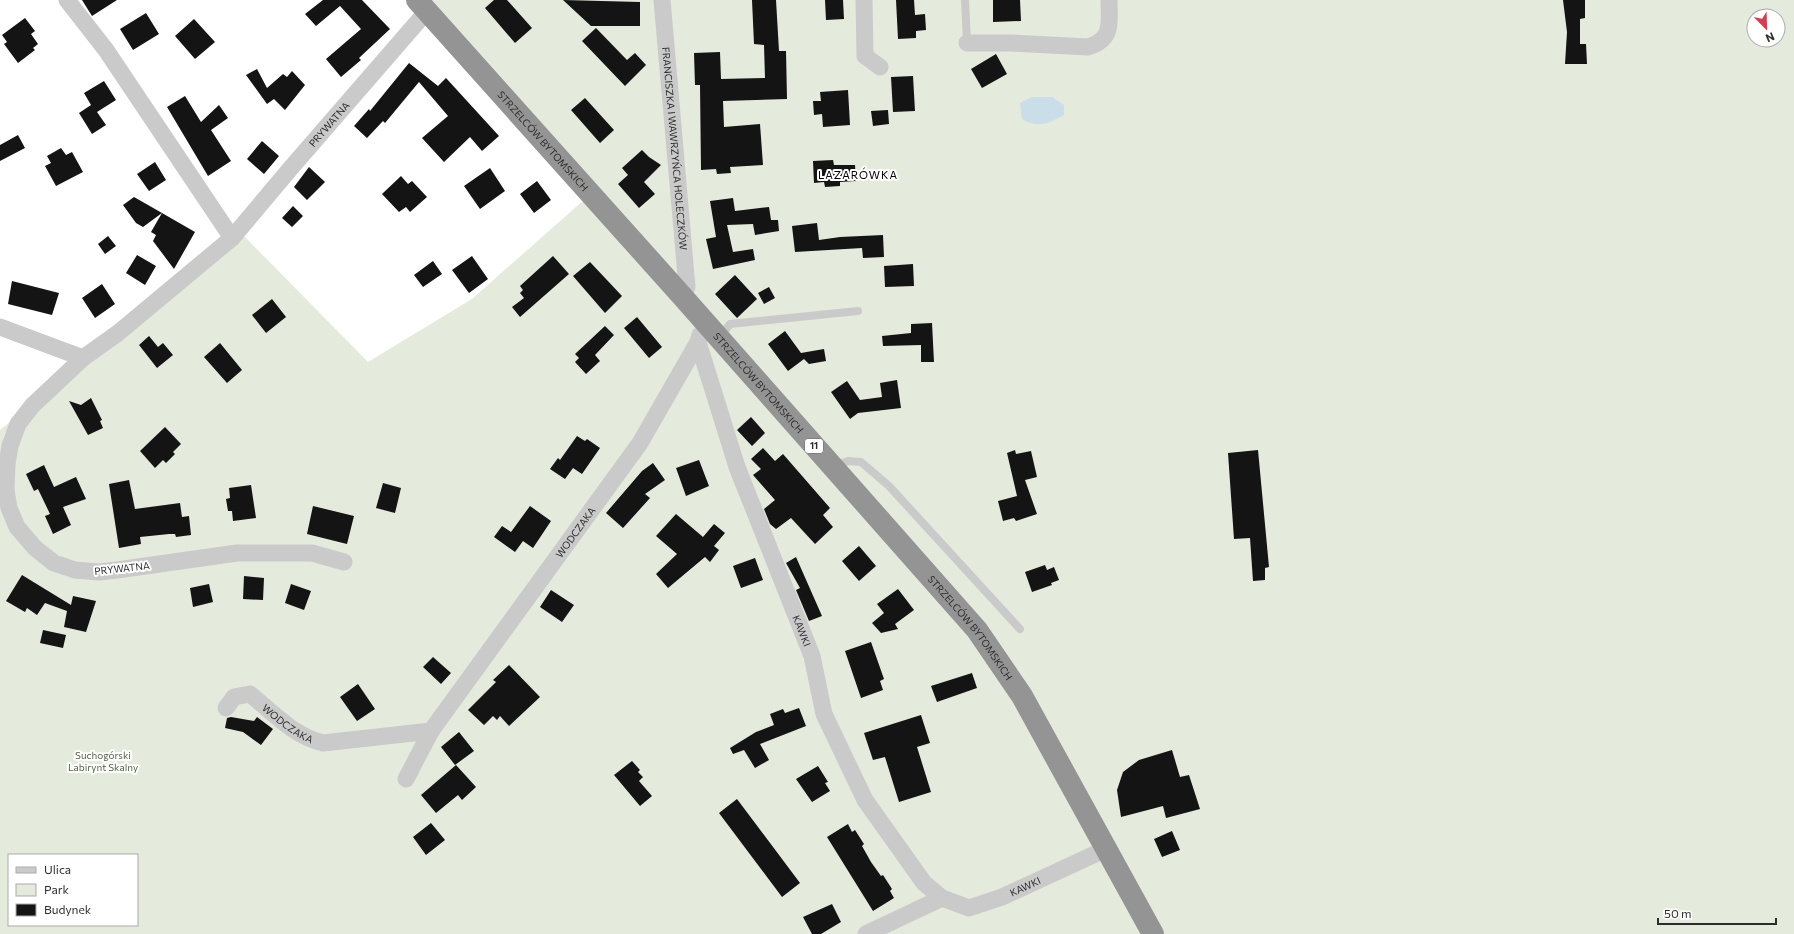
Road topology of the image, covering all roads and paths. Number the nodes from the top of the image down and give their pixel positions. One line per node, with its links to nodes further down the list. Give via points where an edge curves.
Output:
1 (67, 0): 9 (street, via 106,50)
2 (662, 0): 10 (street, FRANCISZKA I WAWRZYŃCA HOLECZKÓW, via 687,287)
3 (864, 0): 8 (street, via 865,56)
4 (965, 0): 7 (lane)
5 (1109, 0): 7 (street, via 1109,30 1104,39 1088,48)
6 (422, 6): 9 (street, PRYWATNA); 10 (highway, STRZELCÓW BYTOMSKICH / 11)
7 (967, 43)
8 (880, 67)
9 (232, 238): 14 (street, PRYWATNA, via 118,333)
10 (682, 296): 13 (highway, STRZELCÓW BYTOMSKICH / 11)
11 (858, 311): 13 (lane, via 730,324)
12 (0, 327): 14 (street)
13 (707, 335): 15 (highway, STRZELCÓW BYTOMSKICH / 11); 19 (street, WODCZAKA, via 640,443); 22 (street, KAWKI, via 737,466 812,656 824,714 865,800 924,883)
14 (83, 358): 16 (street, PRYWATNA, via 32,406 18,424 7,464 6,490 9,508 18,527 35,548 54,563 75,570 99,572 237,553 312,553)
15 (832, 467): 17 (lane, via 848,461 861,462 889,486); 21 (highway, STRZELCÓW BYTOMSKICH / 11, via 955,604 994,652 1022,696)
16 (344, 562)
17 (1020, 629)
18 (226, 708): 19 (street, WODCZAKA, via 234,697 250,694 296,732 323,743)
19 (431, 731): 20 (street, WODCZAKA)
20 (406, 779)
21 (1106, 849): 22 (street, KAWKI, via 1002,897 969,908); 24 (highway, STRZELCÓW BYTOMSKICH / 11)
22 (942, 898): 23 (street)
23 (866, 934)
24 (1152, 934)

